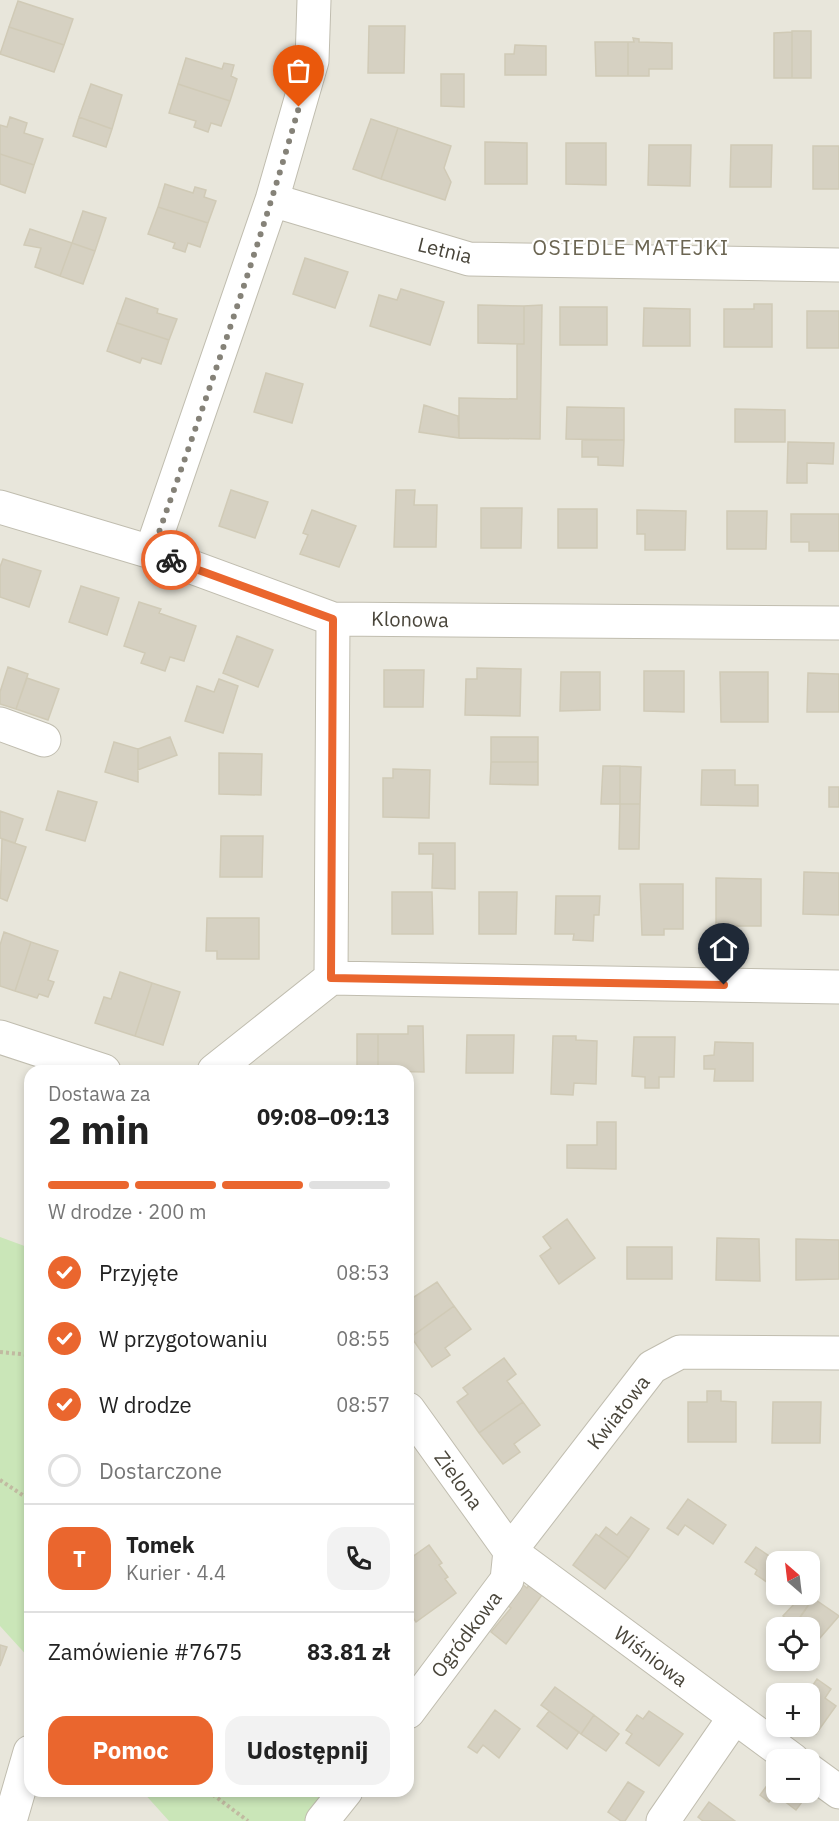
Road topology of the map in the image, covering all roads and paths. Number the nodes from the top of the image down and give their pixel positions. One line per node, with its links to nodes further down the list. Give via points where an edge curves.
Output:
1 (314, 0): 2 (street, via 312,61)
2 (272, 200): 3 (street, Letnia, via 469,259); 5 (street)
3 (839, 265)
4 (0, 507): 5 (street, Klonowa)
5 (152, 552): 6 (street, Klonowa)
6 (333, 619): 7 (street, Klonowa); 10 (street)
7 (839, 623)
8 (0, 724): 9 (street)
9 (44, 740)
10 (331, 978): 11 (street); 14 (street)
11 (839, 987)
12 (0, 1037): 13 (street)
13 (86, 1065)
14 (222, 1065)
15 (0, 1352): 17 (path)
16 (839, 1353): 21 (street, Kwiatowa, via 680,1352 652,1367)
17 (24, 1354)
18 (414, 1417): 21 (street, Zielona)
19 (0, 1480): 20 (path)
20 (24, 1496)
21 (510, 1551): 22 (street, Ogródkowa, via 507,1580); 23 (street, Wiśniowa)
22 (414, 1704)
23 (734, 1718): 24 (street, Wiśniowa); 33 (street)
24 (778, 1749)
25 (24, 1773): 30 (street)
26 (820, 1778): 27 (street)
27 (839, 1792)
28 (216, 1797): 31 (path)
29 (341, 1797): 32 (street)
30 (10, 1821)
31 (248, 1821)
32 (322, 1821)
33 (663, 1821)

